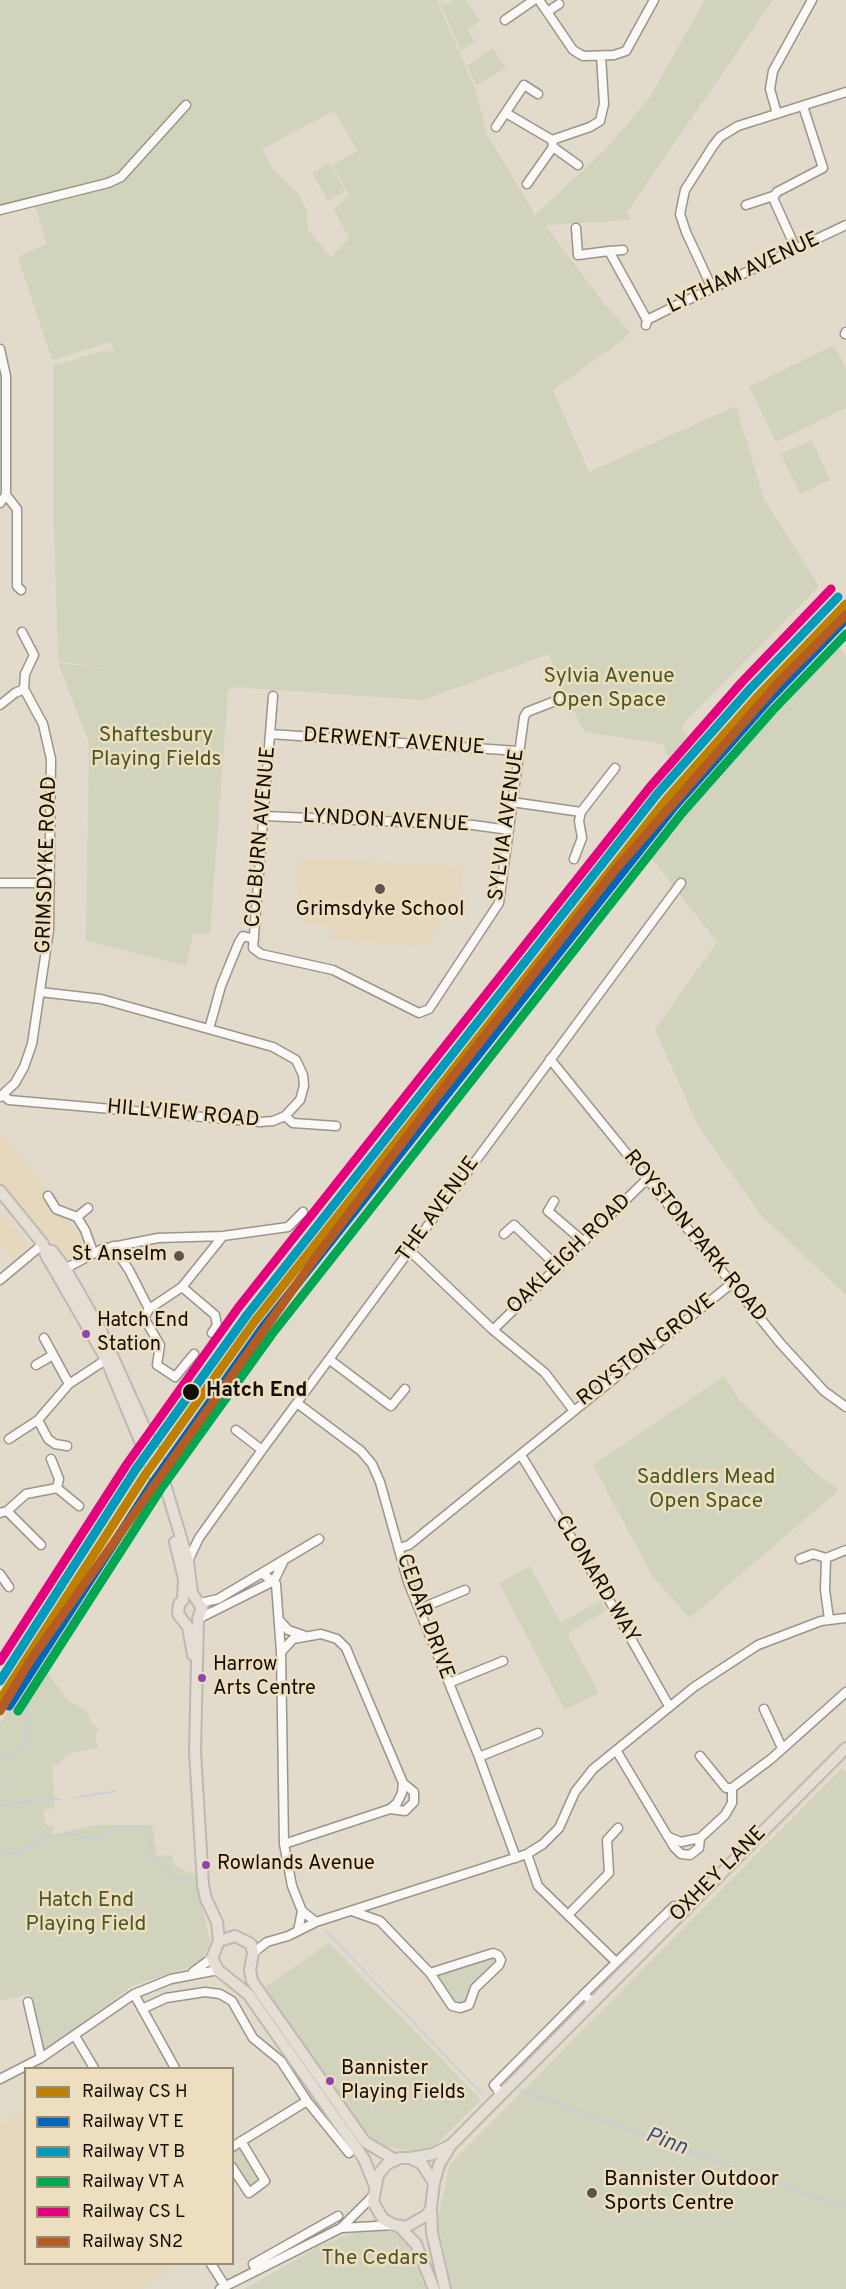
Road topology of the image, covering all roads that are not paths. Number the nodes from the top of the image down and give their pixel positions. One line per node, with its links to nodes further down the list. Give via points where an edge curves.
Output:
1 (534, 0): 7 (street)
2 (539, 0): 6 (street)
3 (654, 0): 8 (street, via 628,50)
4 (812, 0): 14 (street, via 773,71 770,88)
5 (559, 4): 6 (street)
6 (547, 12): 8 (street, via 576,53)
7 (505, 21)
8 (601, 56): 16 (street, via 603,115 596,125)
9 (846, 92): 12 (street)
10 (538, 94): 13 (street, via 524,85)
11 (186, 105): 21 (street, via 121,177)
12 (803, 106): 14 (street); 19 (street, via 823,168)
13 (506, 113): 15 (street); 16 (street)
14 (777, 114): 27 (street, via 738,126 720,137 683,195 682,223)
15 (496, 127)
16 (552, 144): 17 (street); 18 (street)
17 (578, 165)
18 (527, 184)
19 (774, 196): 20 (street); 24 (street)
20 (746, 205)
21 (0, 210)
22 (846, 225): 24 (street, LYTHAM AVENUE)
23 (576, 228): 26 (street, via 578,255)
24 (796, 249): 27 (street, LYTHAM AVENUE)
25 (623, 250): 26 (street)
26 (609, 251): 27 (street, LYTHAM AVENUE, via 646,323)
27 (712, 288)
28 (0, 349): 29 (street)
29 (3, 376): 30 (street)
30 (6, 495): 31 (street); 32 (street, via 17,509 17,586)
31 (0, 503)
32 (21, 590)
33 (22, 632): 34 (street, via 34,656 25,674)
34 (24, 689): 37 (street); 47 (street, GRIMSDYKE ROAD, via 49,742)
35 (273, 696): 38 (street, COLBURN AVENUE)
36 (563, 698): 39 (street, SYLVIA AVENUE, via 527,712)
37 (0, 705)
38 (270, 734): 39 (street, DERWENT AVENUE); 43 (street, COLBURN AVENUE)
39 (518, 751): 41 (street, SYLVIA AVENUE)
40 (615, 768): 42 (street)
41 (512, 802): 42 (street); 44 (street, SYLVIA AVENUE)
42 (581, 812): 45 (street, via 582,838)
43 (264, 816): 44 (street, LYNDON AVENUE); 49 (street, COLBURN AVENUE)
44 (508, 830): 49 (street, SYLVIA AVENUE, via 499,903 424,1012 416,1012 333,970 256,952)
45 (574, 859)
46 (0, 883): 47 (street)
47 (50, 883): 50 (street, GRIMSDYKE ROAD, via 49,930)
48 (681, 884): 52 (street, THE AVENUE)
49 (254, 939): 51 (street, COLBURN AVENUE, via 243,936 239,942)
50 (40, 992): 51 (street, HILLVIEW ROAD, via 101,999); 53 (street, GRIMSDYKE ROAD, via 32,1044 24,1067)
51 (209, 1029): 54 (street, HILLVIEW ROAD, via 273,1047 296,1060 304,1086 300,1100)
52 (550, 1059): 56 (street, ROYSTON PARK ROAD); 68 (street, THE AVENUE)
53 (1, 1096): 54 (street, HILLVIEW ROAD, via 9,1100 260,1122)
54 (285, 1116): 55 (street, via 293,1123)
55 (336, 1126)
56 (647, 1179): 65 (street, OAKLEIGH ROAD); 75 (street, ROYSTON PARK ROAD)
57 (0, 1191): 67 (main road)
58 (48, 1196): 62 (street, via 56,1209)
59 (554, 1201): 65 (street, via 548,1211)
60 (88, 1208): 62 (street)
61 (303, 1212): 64 (street, via 288,1227)
62 (77, 1217): 69 (street)
63 (504, 1234): 71 (street, via 514,1225)
64 (224, 1236): 66 (street, via 159,1238); 76 (street)
65 (584, 1242): 71 (street, OAKLEIGH ROAD)
66 (113, 1246): 69 (street); 77 (street)
67 (44, 1247): 72 (main road, via 52,1251); 74 (street)
68 (409, 1250): 78 (street, ROYSTON GROVE); 84 (street, THE AVENUE)
69 (93, 1252): 70 (street)
70 (80, 1260): 72 (street); 73 (street)
71 (559, 1268): 78 (street, OAKLEIGH ROAD)
72 (62, 1271): 73 (main road); 83 (main road)
73 (71, 1279): 83 (main road)
74 (0, 1280)
75 (731, 1284): 89 (street, ROYSTON PARK ROAD, via 824,1391); 90 (street, ROYSTON GROVE)
76 (182, 1287): 77 (street); 79 (street, via 215,1316)
77 (148, 1309): 81 (street, via 144,1318 160,1345 157,1365 175,1377)
78 (493, 1330): 90 (street, ROYSTON GROVE, via 545,1373)
79 (213, 1334)
80 (44, 1338): 82 (street)
81 (194, 1354)
82 (53, 1355): 85 (street); 86 (street)
83 (109, 1357): 86 (street); 104 (main road, via 140,1428)
84 (330, 1360): 87 (street, via 392,1406); 88 (street, THE AVENUE)
85 (36, 1365)
86 (69, 1384): 91 (street)
87 (405, 1389)
88 (297, 1403): 95 (street, THE AVENUE); 105 (street, CEDAR DRIVE, via 361,1450 372,1464)
89 (846, 1407)
90 (574, 1411): 96 (street)
91 (38, 1420): 93 (street); 94 (street, via 48,1439)
92 (236, 1430): 95 (street)
93 (9, 1439)
94 (67, 1446)
95 (262, 1450): 101 (street, THE AVENUE)
96 (521, 1455): 105 (street, via 409,1545); 130 (street, CLONARD WAY)
97 (51, 1460): 98 (street, via 59,1479)
98 (57, 1488): 99 (street); 100 (street, via 26,1494)
99 (79, 1506)
100 (4, 1512): 103 (street)
101 (199, 1538): 104 (street, THE AVENUE); 109 (street, THE AVENUE)
102 (319, 1539): 110 (street)
103 (41, 1545)
104 (181, 1548): 109 (main road); 116 (main road)
105 (399, 1548): 118 (street, CEDAR DRIVE)
106 (846, 1550): 107 (street)
107 (826, 1558): 108 (street, via 813,1554); 121 (street)
108 (800, 1559)
109 (188, 1561): 117 (main road, via 190,1586)
110 (283, 1562): 111 (street); 113 (street)
111 (262, 1573): 113 (street); 117 (street, via 218,1599)
112 (0, 1574): 114 (street)
113 (274, 1581): 119 (street); 123 (street)
114 (9, 1587)
115 (465, 1590): 118 (street)
116 (183, 1600): 117 (main road); 122 (main road, via 178,1610)
117 (198, 1601): 119 (main road, via 202,1612)
118 (419, 1609): 128 (street, CEDAR DRIVE)
119 (199, 1618): 122 (main road, via 190,1623); 127 (main road)
120 (846, 1618): 121 (street)
121 (829, 1619): 130 (street, via 758,1645)
122 (183, 1621): 127 (main road, via 190,1634)
123 (280, 1621): 124 (street, via 288,1630); 125 (street)
124 (303, 1635): 125 (street); 138 (street, via 321,1634 346,1648)
125 (281, 1652): 144 (street)
126 (503, 1661): 128 (street)
127 (196, 1667): 153 (main road, via 195,1752 203,1885)
128 (449, 1683): 137 (street, CEDAR DRIVE)
129 (846, 1692): 133 (street)
130 (669, 1706): 135 (street)
131 (764, 1709): 133 (street)
132 (538, 1733): 137 (street)
133 (782, 1748): 139 (street)
134 (846, 1748): 171 (main road, OXHEY LANE)
135 (616, 1749): 142 (street); 145 (street, via 575,1792 559,1828)
136 (700, 1756): 139 (street, via 726,1788)
137 (479, 1757): 146 (street, CEDAR DRIVE)
138 (403, 1783): 140 (street, via 402,1793); 140 (street, via 414,1792 414,1802 405,1811)
139 (732, 1788): 143 (street, via 732,1803 725,1815)
140 (390, 1809): 144 (street)
141 (618, 1828): 151 (street, via 607,1840 609,1874)
142 (669, 1837): 143 (street, via 681,1842); 143 (street, via 681,1854 690,1855 699,1848)
143 (700, 1838)
144 (284, 1844): 150 (street, via 292,1886)
145 (527, 1854): 146 (street); 151 (street, via 538,1886)
146 (516, 1858): 147 (street)
147 (384, 1900): 149 (street); 152 (street)
148 (674, 1906): 162 (street, OXHEY LANE)
149 (351, 1910): 152 (street); 154 (street)
150 (302, 1911): 154 (street); 155 (street)
151 (568, 1916): 162 (street)
152 (380, 1921): 165 (street)
153 (217, 1922): 156 (main road); 157 (main road)
154 (316, 1922): 155 (street)
155 (298, 1931): 159 (street)
156 (230, 1936): 157 (main road); 158 (main road)
157 (219, 1941): 161 (main road)
158 (248, 1942): 159 (street); 160 (main road)
159 (267, 1942): 160 (street)
160 (253, 1953): 164 (main road)
161 (212, 1958): 163 (main road); 166 (street)
162 (616, 1962): 169 (street, OXHEY LANE)
163 (218, 1970): 166 (street); 167 (main road)
164 (250, 1970): 167 (main road); 185 (main road, via 252,1981 365,2142)
165 (430, 1973): 165 (street, via 493,1953 501,1960 475,1988 469,2006 460,2008 452,2006)
166 (190, 1974): 168 (street)
167 (229, 1977): 188 (main road, via 248,1994 358,2150)
168 (134, 1994): 172 (street); 173 (street)
169 (584, 1994): 171 (street); 178 (street, OXHEY LANE, via 494,2085)
170 (28, 2002): 174 (street)
171 (593, 2003): 178 (main road, OXHEY LANE)
172 (142, 2009): 176 (street); 179 (street, via 185,1994 220,1995 239,2010 253,2038 281,2061)
173 (75, 2036): 174 (street); 175 (street)
174 (41, 2058): 177 (street)
175 (92, 2067)
176 (174, 2067)
177 (0, 2079)
178 (501, 2094): 181 (main road, OXHEY LANE)
179 (307, 2101): 180 (street); 183 (street)
180 (241, 2141): 182 (street); 186 (street, via 265,2181 249,2193)
181 (451, 2145): 184 (main road, OXHEY LANE, via 433,2154); 187 (main road, OXHEY LANE)
182 (234, 2146)
183 (349, 2154)
184 (410, 2158): 185 (main road); 187 (main road, via 427,2169)
185 (394, 2159): 188 (main road, via 382,2169)
186 (234, 2170)
187 (434, 2183): 189 (main road)
188 (374, 2191): 192 (main road, via 378,2214); 193 (street)
189 (431, 2208): 192 (main road, via 422,2221); 199 (main road, via 432,2233)
190 (338, 2216): 191 (street)
191 (323, 2224): 194 (street); 196 (street, via 253,2264)
192 (397, 2226): 193 (street); 198 (main road, via 416,2244)
193 (341, 2228): 194 (street)
194 (328, 2234): 196 (street)
195 (212, 2265): 197 (street)
196 (256, 2269): 197 (street)
197 (223, 2288)
198 (434, 2289)
199 (445, 2289)

